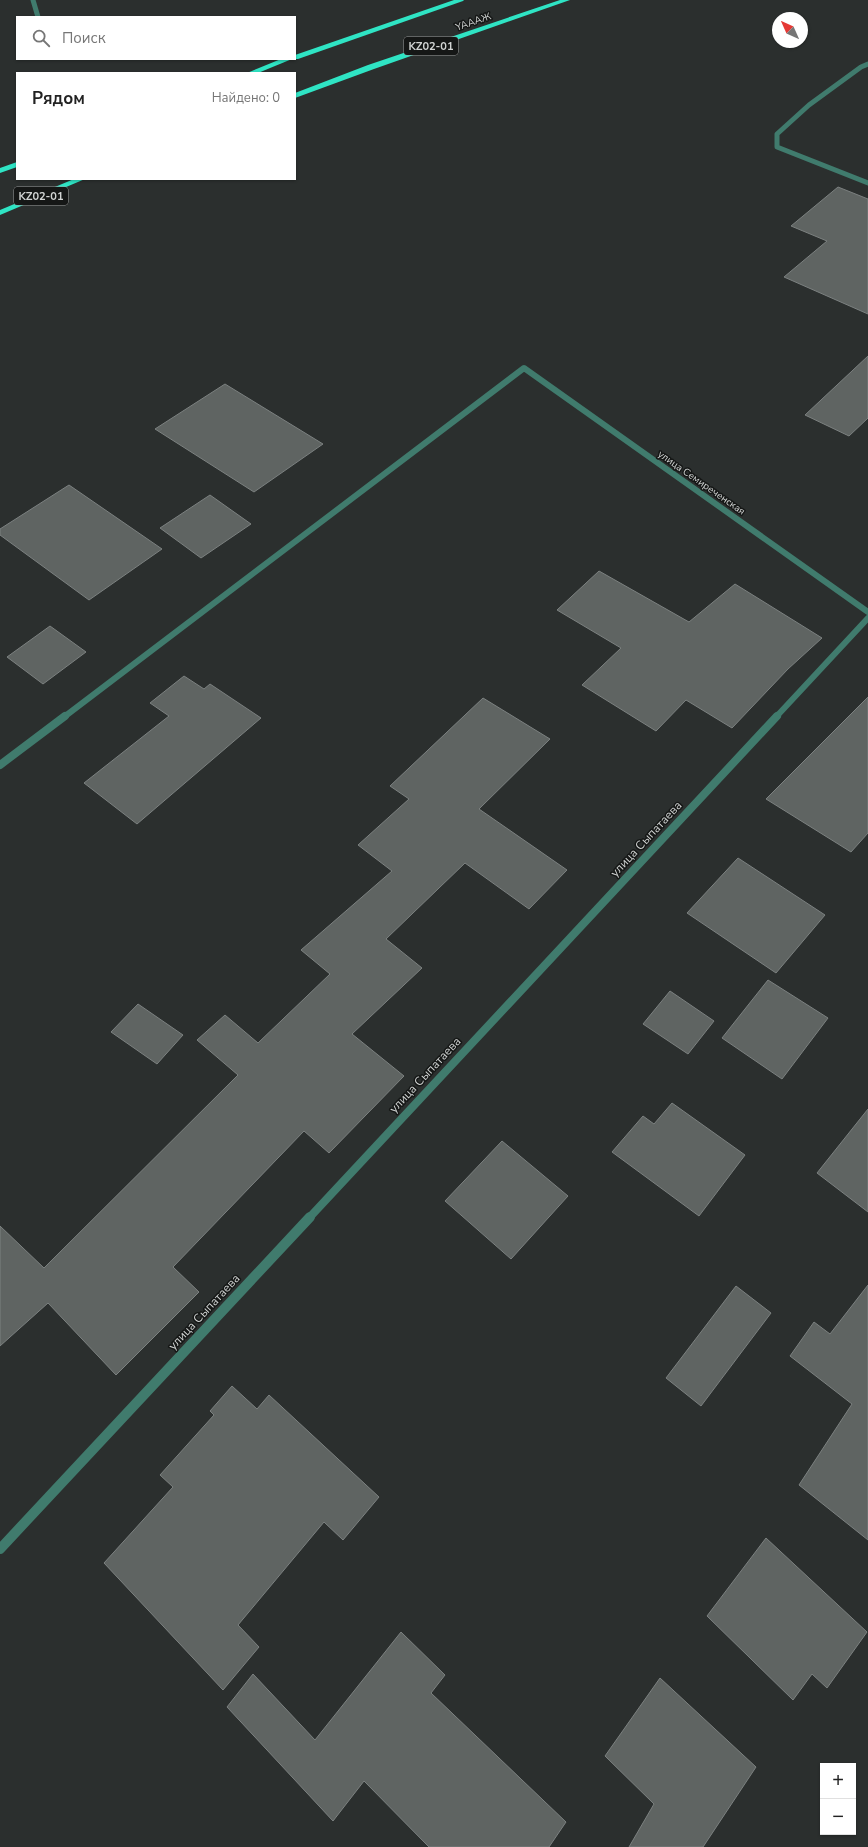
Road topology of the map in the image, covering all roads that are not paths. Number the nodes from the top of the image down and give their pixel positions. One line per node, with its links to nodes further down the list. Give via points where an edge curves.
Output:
1 (33, 0): 4 (street)
2 (462, 0): 5 (highway, ҮАААЖ / KZ02-01)
3 (567, 0): 9 (highway, ҮАААЖ / KZ02-01, via 370,67)
4 (38, 16)
5 (296, 57)
6 (285, 60): 8 (highway)
7 (868, 64): 13 (street, via 809,105 777,134 777,147)
8 (254, 72)
9 (296, 96)
10 (16, 164): 11 (highway)
11 (0, 171)
12 (79, 180): 14 (highway, KZ02-01)
13 (868, 183)
14 (0, 213)
15 (868, 612): 17 (street, улица Семиреченская, via 524,368)
16 (868, 618): 18 (street, улица Сыпатаева)
17 (0, 765)
18 (0, 1549)

